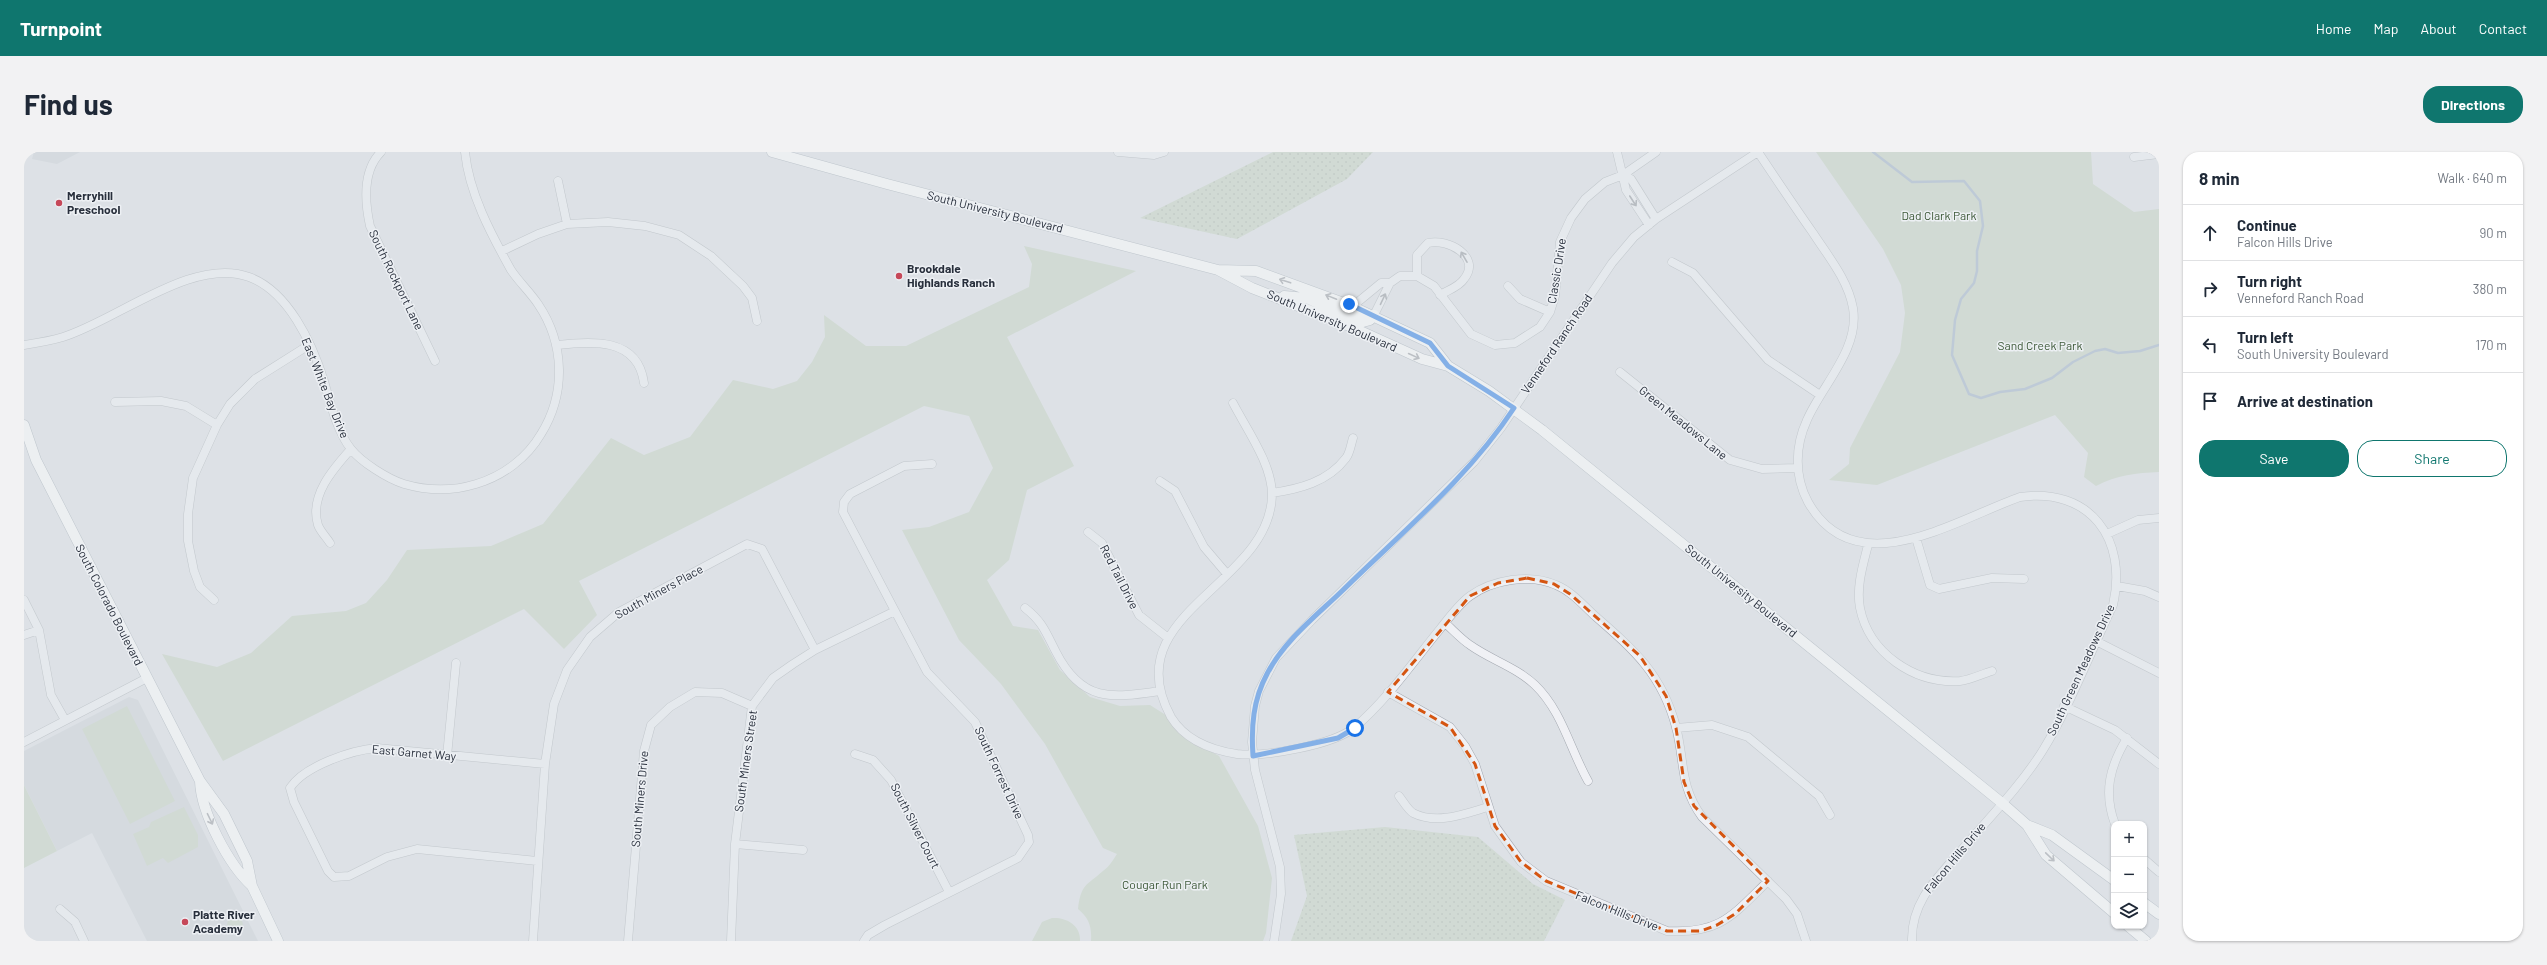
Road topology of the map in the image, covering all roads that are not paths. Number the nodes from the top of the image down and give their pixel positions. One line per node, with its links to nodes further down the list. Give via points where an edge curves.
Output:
1 (381, 152): 31 (street, South Rockport Lane, via 375,158 366,189 370,226)
2 (465, 152): 16 (street, East White Bay Drive, via 467,176 472,191)
3 (772, 152): 18 (main road, South University Boulevard)
4 (1118, 152): 5 (street, via 1154,155)
5 (1164, 152)
6 (1617, 152): 11 (street)
7 (1656, 152): 11 (street, Classic Drive)
8 (1758, 152): 13 (street, Venneford Ranch Road); 35 (street, South Green Meadows Drive, via 1841,276 1853,309 1853,324 1846,348)
9 (2159, 154): 10 (street)
10 (2134, 157)
11 (1623, 175): 13 (street, via 1631,179); 15 (street, one-way to 15, via 1626,190); 25 (street, Classic Drive, via 1605,182 1585,199 1571,218 1560,242 1555,296)
12 (558, 181): 14 (street)
13 (1656, 219): 15 (street, Venneford Ranch Road)
14 (568, 224): 16 (street, via 538,234); 27 (street, via 608,222 645,226 679,236 711,256 743,286 752,298)
15 (1649, 225): 38 (street, Venneford Ranch Road, via 1634,237 1612,263)
16 (502, 251): 30 (street, East White Bay Drive, via 512,272 544,312)
17 (1672, 262): 35 (street, via 1693,273 1768,360)
18 (1218, 270): 23 (main road, South University Boulevard, via 1252,288); 24 (main road, South University Boulevard, one-way to 18, via 1256,271)
19 (1417, 276): 20 (street, via 1400,276); 22 (street, Classic Drive, via 1434,286); 22 (street, one-way to 19, via 1465,279 1467,262 1458,249 1445,242 1428,243 1417,255)
20 (1390, 282): 24 (street, via 1381,283); 26 (street, one-way to 20)
21 (1508, 286): 25 (street, via 1520,299)
22 (1440, 295): 25 (street, Classic Drive, via 1470,334 1495,345 1515,343 1528,336 1540,327)
23 (1275, 296): 26 (main road, via 1306,298 1363,322 1370,320); 32 (main road, South University Boulevard, one-way to 32, via 1346,324 1422,360)
24 (1353, 306): 26 (main road, South University Boulevard)
25 (1550, 312)
26 (1374, 315): 32 (main road, South University Boulevard, via 1430,343)
27 (757, 321)
28 (24, 345): 29 (street, East White Bay Drive, via 63,337 186,280 218,271 248,276 271,288 288,306)
29 (309, 345): 39 (street, via 255,379 230,404); 42 (street, East White Bay Drive, via 323,377 334,415)
30 (557, 345): 34 (street, via 584,342 615,346 632,356 642,368); 42 (street, East White Bay Drive, via 559,377 553,411 536,443 524,456 498,475 461,488 443,490 415,487 381,473)
31 (435, 361)
32 (1448, 366): 38 (main road, South University Boulevard)
33 (1620, 372): 44 (street, Green Meadows Lane, via 1730,460 1762,469)
34 (644, 383)
35 (1820, 395): 44 (street, South Green Meadows Drive, via 1801,434)
36 (115, 402): 39 (street, via 161,401 186,406)
37 (1233, 403): 46 (street, via 1265,464)
38 (1514, 408): 81 (street, Venneford Ranch Road, via 1474,462 1276,658 1259,691 1255,706); 87 (main road, South University Boulevard)
39 (217, 425): 58 (street, via 193,478 188,514 188,541 194,571 200,587)
40 (24, 426): 70 (main road, South Colorado Boulevard, via 36,460)
41 (1353, 438): 46 (street, via 1347,458 1323,479 1298,489)
42 (351, 449): 51 (street, via 331,471 322,486 317,508 318,526)
43 (932, 464): 60 (street, South Forrest Drive, via 904,466 850,494 844,502 843,512)
44 (1798, 468): 52 (street, South Green Meadows Drive, via 1806,497 1820,520 1842,536)
45 (1160, 481): 53 (street, via 1175,491 1204,547)
46 (1272, 493): 53 (street, via 1269,516 1262,535 1252,550)
47 (2159, 518): 49 (street, via 2138,520)
48 (1088, 532): 64 (street, Red Tail Drive, via 1102,543 1139,615)
49 (2107, 534): 50 (street, South Green Meadows Drive, via 2083,508 2064,499 2036,495 2002,504); 55 (street, South Green Meadows Drive, via 2114,552)
50 (1916, 538): 52 (street, South Green Meadows Drive, via 1898,543); 54 (street, via 1930,585 1939,589 1992,578)
51 (330, 543)
52 (1868, 545): 68 (street, via 1859,582 1860,608 1873,639 1890,660 1918,675 1941,679 1960,681)
53 (1227, 574): 64 (street, via 1182,618)
54 (2024, 579)
55 (2117, 586): 56 (street, via 2145,591); 65 (street, South Green Meadows Drive, via 2113,605)
56 (2159, 597)
57 (24, 600): 62 (street)
58 (214, 600)
59 (1025, 608): 71 (street, via 1040,619 1062,664 1083,686 1099,694 1119,697)
60 (895, 611): 66 (street, South Miners Street); 100 (street, South Forrest Drive, via 927,672 975,722 1028,835 1029,842 1018,858)
61 (1445, 623): 72 (street); 76 (street, via 1470,596 1498,583 1526,578 1554,584 1570,594 1640,656 1666,696); 84 (street, via 1470,646 1512,667 1536,686 1563,724 1576,759)
62 (39, 630): 63 (street); 75 (street, via 49,689)
63 (24, 635)
64 (1168, 638): 71 (street, via 1159,664)
65 (2096, 641): 69 (street); 74 (street, South Green Meadows Drive)
66 (815, 650): 73 (street, South Miners Street, via 773,678); 82 (street, South Miners Place, via 762,549 747,544 619,612 590,637 567,670 554,704)
67 (456, 663): 80 (street)
68 (1992, 671)
69 (2159, 673)
70 (147, 678): 75 (street); 85 (main road, South Colorado Boulevard)
71 (1160, 691): 81 (street, via 1172,719 1195,742 1225,752)
72 (1388, 692): 81 (street, via 1355,728 1338,738); 88 (street, Falcon Hills Drive, via 1450,727 1475,764)
73 (752, 706): 92 (street, South Miners Street); 109 (street, South Miners Drive, via 722,693 695,692 670,707 651,725 644,751)
74 (2064, 706): 77 (street); 87 (street, South Green Meadows Drive, via 2043,750)
75 (64, 720): 78 (street)
76 (1676, 728): 89 (street, via 1712,725 1748,737 1819,796); 98 (street, via 1684,782 1694,806 1702,817)
77 (2127, 738): 83 (street); 90 (street, via 2110,772 2109,807)
78 (24, 742)
79 (855, 754): 100 (street, South Silver Court, via 873,760 891,780)
80 (447, 756): 82 (street, East Garnet Way); 94 (street, East Garnet Way, via 377,748 365,749 340,756 295,781 290,788 290,795 328,871 334,876 349,876 387,857 417,849)
81 (1253, 756): 112 (street, Venneford Ranch Road, via 1281,873 1280,908)
82 (545, 764): 94 (street, South Miners Place)
83 (2159, 764)
84 (1588, 781)
85 (200, 782): 99 (main road, South Colorado Boulevard, via 216,800 226,818 247,861); 99 (main road, South Colorado Boulevard, one-way to 99, via 202,800 215,829 237,872)
86 (1399, 796): 88 (street, via 1412,812 1432,819)
87 (2002, 803): 91 (main road, South University Boulevard); 114 (street, Falcon Hills Drive, via 1927,889 1917,906)
88 (1488, 807): 98 (street, Falcon Hills Drive, via 1495,826 1510,849 1521,862 1546,881 1667,931 1701,931 1717,925 1735,914)
89 (1830, 815)
90 (2114, 821)
91 (2027, 825): 97 (main road, South University Boulevard, via 2052,835); 103 (main road, South University Boulevard, one-way to 103, via 2046,855)
92 (735, 844): 93 (street); 110 (street, South Miners Street)
93 (803, 850)
94 (537, 861): 108 (street, South Miners Place)
95 (2147, 862): 96 (street)
96 (2159, 872)
97 (2111, 878)
98 (1768, 881): 113 (street, via 1797,914)
99 (252, 886): 107 (main road, South Colorado Boulevard)
100 (949, 892): 111 (street, South Forrest Drive, via 885,925 868,935)
101 (2147, 905): 104 (main road)
102 (60, 909): 106 (street, via 75,922)
103 (2111, 911)
104 (2159, 914)
105 (2132, 929): 115 (main road)
106 (84, 941)
107 (278, 941)
108 (533, 941)
109 (628, 941)
110 (731, 941)
111 (864, 941)
112 (1274, 941)
113 (1806, 941)
114 (1912, 941)
115 (2146, 941)

